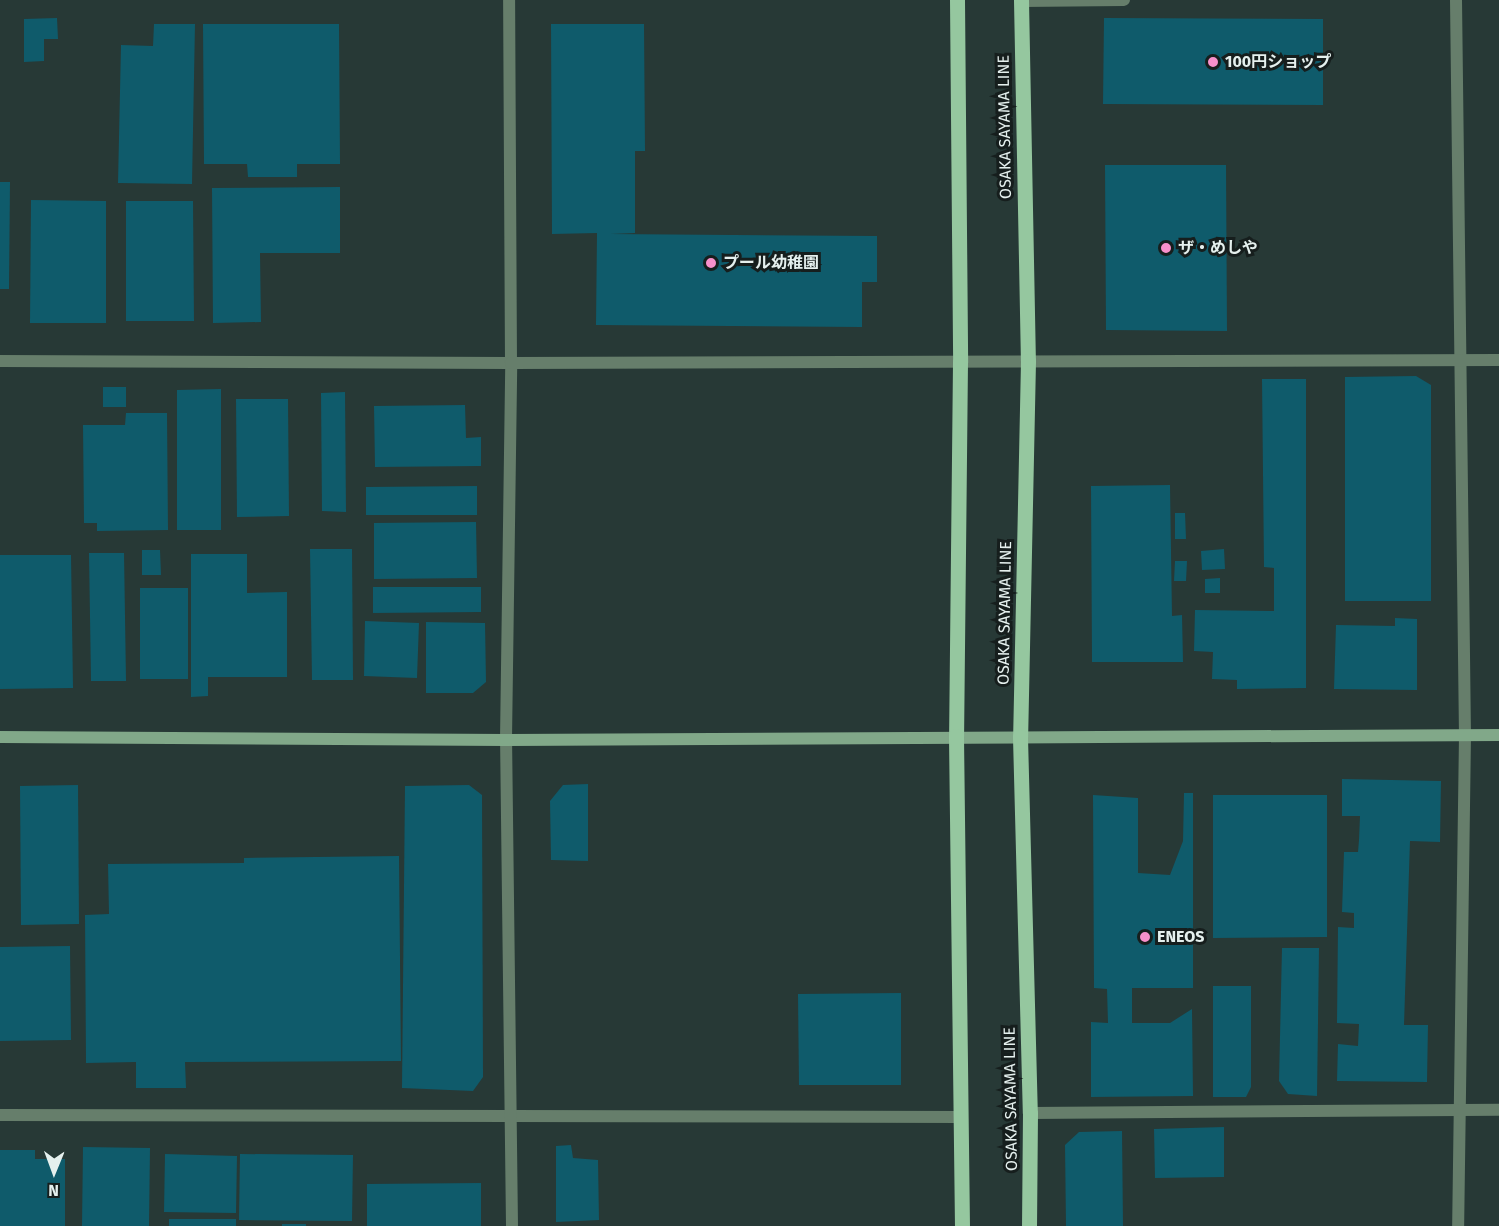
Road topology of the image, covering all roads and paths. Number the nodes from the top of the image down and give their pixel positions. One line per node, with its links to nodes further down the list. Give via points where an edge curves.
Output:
1 (509, 0): 11 (street)
2 (957, 0): 9 (main road)
3 (1022, 0): 4 (street); 10 (main road, OSAKA SAYAMA LINE)
4 (1124, 0)
5 (1456, 0): 6 (street)
6 (1459, 360): 7 (street); 10 (street); 12 (street)
7 (1499, 360)
8 (0, 361): 11 (street)
9 (960, 362): 10 (street); 11 (street); 14 (main road)
10 (1028, 362): 16 (main road, OSAKA SAYAMA LINE)
11 (511, 363): 17 (street)
12 (1465, 735): 13 (street); 16 (street); 18 (street)
13 (1499, 735)
14 (956, 736): 16 (street); 17 (street); 23 (main road)
15 (0, 737): 17 (street)
16 (1020, 737): 20 (main road, OSAKA SAYAMA LINE)
17 (506, 740): 22 (street)
18 (1458, 1110): 19 (street); 20 (street); 27 (street)
19 (1499, 1110)
20 (1030, 1113): 26 (main road, OSAKA SAYAMA LINE)
21 (0, 1115): 22 (street)
22 (512, 1117): 23 (street); 24 (street)
23 (962, 1117): 25 (main road)
24 (512, 1226)
25 (962, 1226)
26 (1029, 1226)
27 (1458, 1226)

